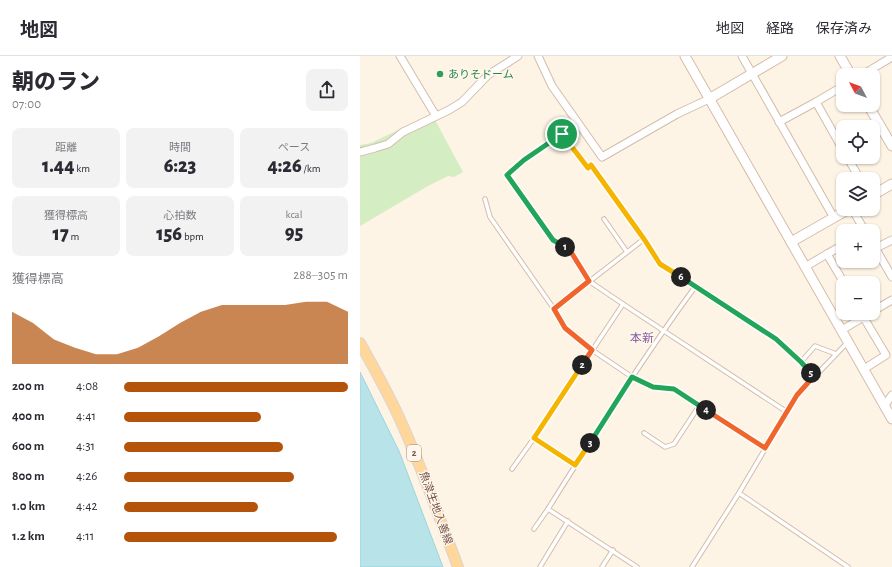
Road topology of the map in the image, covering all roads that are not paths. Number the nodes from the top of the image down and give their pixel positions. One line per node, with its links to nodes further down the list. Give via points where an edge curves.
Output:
1 (400, 56): 16 (street)
2 (538, 56): 18 (street, via 552,86)
3 (685, 56): 13 (street)
4 (742, 56): 11 (street)
5 (782, 56): 11 (street)
6 (840, 56): 9 (street)
7 (514, 57): 16 (street, via 488,75 462,102)
8 (892, 57): 10 (street)
9 (847, 68)
10 (874, 68)
11 (752, 74): 13 (street); 17 (street)
12 (836, 90): 14 (street)
13 (709, 98): 18 (street, via 602,156); 31 (street)
14 (816, 102): 17 (street); 20 (street)
15 (872, 112): 21 (street)
16 (436, 116): 22 (street, via 403,132 388,144)
17 (779, 122): 27 (street)
18 (577, 123): 19 (lane)
19 (562, 134): 29 (lane, via 588,168 591,165); 40 (lane, via 507,175 553,240 571,252)
20 (836, 138)
21 (892, 146)
22 (360, 152)
23 (892, 184): 24 (street)
24 (880, 191)
25 (485, 199): 45 (lane, via 490,217)
26 (838, 216): 27 (street)
27 (834, 218): 31 (street)
28 (604, 219): 34 (lane)
29 (644, 239): 34 (lane); 41 (lane, via 660,264)
30 (892, 240): 32 (street)
31 (791, 242): 37 (street)
32 (880, 244)
33 (836, 249): 35 (street)
34 (627, 252): 40 (lane)
35 (827, 254): 37 (street); 38 (street)
36 (880, 256): 39 (street)
37 (805, 267): 49 (street)
38 (840, 276)
39 (892, 277)
40 (589, 281): 43 (lane); 45 (lane)
41 (695, 287): 48 (lane); 55 (lane, via 776,339)
42 (892, 300): 44 (street)
43 (623, 304): 48 (lane); 52 (lane)
44 (880, 307)
45 (554, 309): 52 (lane, via 565,328)
46 (856, 320): 49 (street)
47 (869, 320): 54 (street)
48 (663, 330): 58 (lane); 62 (lane)
49 (842, 330): 50 (street)
50 (848, 342): 53 (lane); 56 (street)
51 (360, 343): 74 (main road, 魚津生地入善線 / 2, via 402,423)
52 (592, 350): 58 (lane); 65 (lane)
53 (836, 354): 55 (lane, via 816,346); 57 (lane)
54 (889, 354): 56 (street)
55 (801, 362): 57 (lane)
56 (864, 369): 60 (street)
57 (814, 376): 62 (lane, via 797,395)
58 (632, 377): 61 (lane, via 653,387 674,389); 67 (lane)
59 (892, 395): 60 (street)
60 (885, 405): 63 (street)
61 (699, 406): 64 (lane, via 674,444 665,447); 66 (lane)
62 (787, 412): 66 (lane)
63 (892, 418)
64 (644, 433)
65 (534, 438): 67 (lane); 68 (lane)
66 (765, 448): 69 (lane)
67 (575, 465): 70 (lane)
68 (512, 469)
69 (738, 493): 78 (lane); 79 (lane)
70 (548, 509): 71 (lane); 72 (lane)
71 (568, 521): 73 (lane); 75 (lane)
72 (534, 529)
73 (613, 550): 76 (lane); 77 (lane)
74 (458, 567)
75 (540, 567)
76 (602, 567)
77 (637, 567)
78 (692, 567)
79 (848, 567)

